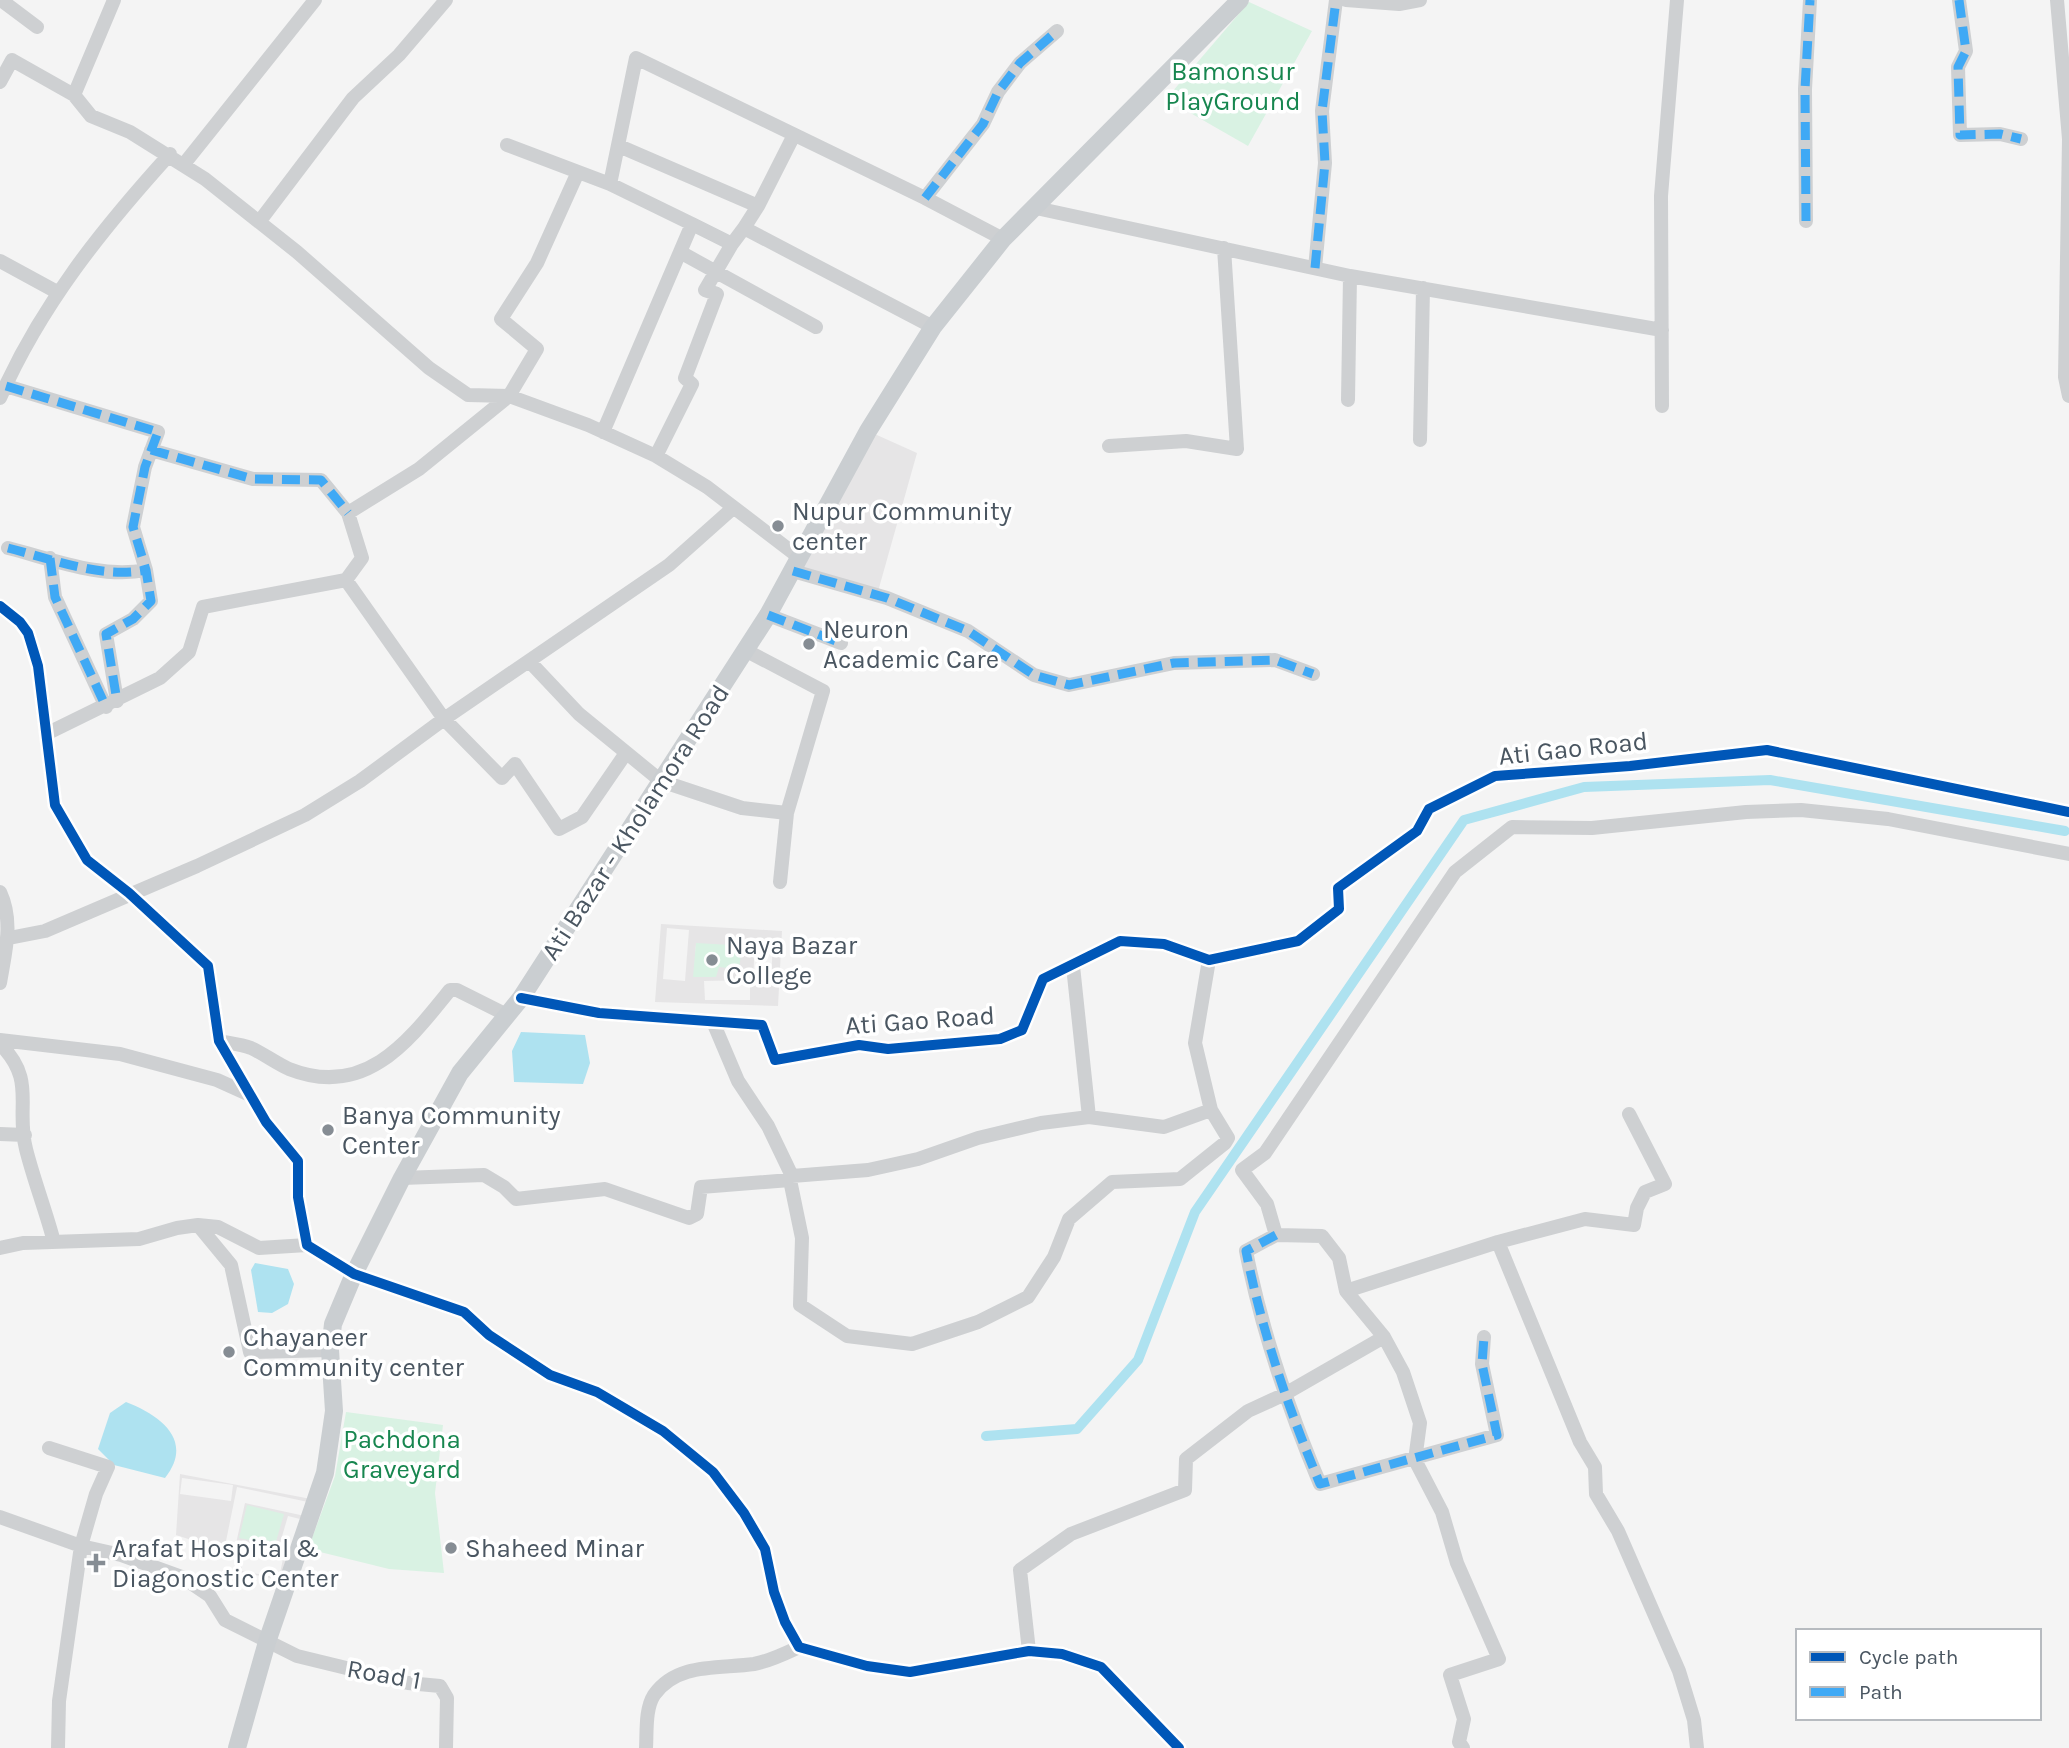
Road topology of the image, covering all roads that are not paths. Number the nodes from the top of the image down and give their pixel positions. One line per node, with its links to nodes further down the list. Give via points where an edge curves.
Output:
1 (1, 0): 13 (street)
2 (114, 0): 16 (street)
3 (315, 0): 22 (street)
4 (446, 0): 29 (street, via 399,55 353,98)
5 (1240, 0): 27 (main road, Ati Bazar - Kholamora Road)
6 (1336, 0): 37 (street, via 1322,111 1325,163)
7 (1346, 0): 8 (street, via 1399,4)
8 (1420, 0)
9 (1677, 0): 44 (street, via 1661,196)
10 (1810, 0): 28 (street)
11 (1959, 0): 18 (street, via 1966,51 1958,67 1960,135 2000,134)
12 (2057, 0): 47 (street, via 2069,139 2065,377)
13 (37, 27)
14 (1056, 31): 25 (street, via 1020,63 998,92 983,124)
15 (0, 82): 16 (street, via 12,60)
16 (74, 95): 21 (street, via 91,116)
17 (794, 135): 20 (street, via 636,58); 25 (street); 26 (street)
18 (2021, 139)
19 (507, 145): 23 (street)
20 (619, 146): 24 (street); 26 (street)
21 (170, 155): 22 (street); 41 (street, via 127,201)
22 (184, 164): 29 (street)
23 (578, 172): 24 (street); 46 (street, via 537,263 501,319 537,349)
24 (610, 184): 30 (street)
25 (925, 198): 32 (street)
26 (758, 206): 31 (street)
27 (1035, 208): 32 (main road, Ati Bazar - Kholamora Road); 34 (street)
28 (1806, 221)
29 (259, 222): 46 (street, via 439,375 468,395)
30 (692, 224): 33 (street); 35 (street)
31 (744, 228): 33 (street); 43 (street)
32 (1003, 239): 43 (main road, Ati Bazar - Kholamora Road)
33 (732, 244): 38 (street)
34 (1224, 248): 37 (street); 52 (street, via 1237,449 1186,442)
35 (680, 253): 38 (street); 50 (street)
36 (0, 261): 41 (street)
37 (1315, 268): 39 (street)
38 (714, 273): 42 (street); 54 (street, via 705,290 717,294 685,378 692,384)
39 (1350, 276): 40 (street); 48 (street)
40 (1423, 288): 44 (street); 51 (street)
41 (57, 292): 45 (street, via 22,349)
42 (816, 327)
43 (933, 327): 59 (main road, Ati Bazar - Kholamora Road, via 868,431)
44 (1662, 330): 49 (street)
45 (3, 392): 53 (street, via 158,432)
46 (509, 396): 50 (street); 56 (street, via 419,469)
47 (2069, 396)
48 (1348, 400)
49 (1662, 406)
50 (603, 432): 54 (street)
51 (1420, 440)
52 (1109, 446)
53 (151, 450): 56 (street, via 253,480 321,480); 60 (street, via 133,527)
54 (656, 456): 55 (street)
55 (733, 508): 59 (street); 66 (street, via 669,565)
56 (348, 513): 61 (street, via 362,558)
57 (8, 548): 58 (street)
58 (50, 558): 60 (street, via 126,574); 68 (street, via 55,597)
59 (796, 564): 63 (main road, Ati Bazar - Kholamora Road); 67 (street, via 968,631 1034,675 1069,685 1174,663 1275,660)
60 (146, 570): 68 (street, via 151,601 133,619 106,634)
61 (346, 580): 68 (street, via 203,607 189,652 160,678); 69 (street)
62 (0, 606): 70 (street, via 28,633)
63 (768, 615): 64 (street); 65 (main road, Ati Bazar - Kholamora Road)
64 (841, 643)
65 (745, 650): 72 (main road, Ati Bazar - Kholamora Road); 74 (street, via 822,691)
66 (529, 661): 69 (street); 71 (street, via 579,714)
67 (1313, 674)
68 (111, 704): 70 (street)
69 (444, 719): 71 (street, via 502,778 515,764 559,829 582,817); 78 (street, via 305,815)
70 (48, 733): 78 (street, via 55,805 64,823 87,860)
71 (626, 753): 72 (street)
72 (661, 781): 74 (street, via 742,808); 83 (main road, Ati Bazar - Kholamora Road)
73 (2069, 812): 80 (street, Ati Gao Road, via 1767,750 1495,776 1429,809 1417,831 1338,888 1339,909 1298,941)
74 (787, 813): 76 (street)
75 (2069, 854): 97 (street, via 1888,819 1801,810 1592,828 1512,827 1455,872 1265,1153 1242,1170 1266,1205)
76 (780, 882)
77 (0, 892): 79 (street, via 6,904)
78 (130, 893): 79 (street, via 45,931); 86 (street, via 208,966)
79 (9, 938): 82 (street)
80 (1209, 960): 81 (street, Ati Gao Road, via 1164,944 1120,941); 89 (street, via 1195,1043)
81 (1073, 966): 85 (street, Ati Gao Road, via 1044,979 1022,1031 1000,1039 888,1049 859,1045 775,1060 762,1025); 91 (street)
82 (0, 983)
83 (521, 998): 84 (main road, Ati Bazar - Kholamora Road); 85 (street, via 599,1013)
84 (507, 1015): 86 (street, via 450,990 421,1027 372,1070 346,1076 290,1069 249,1048); 94 (main road, Ati Bazar - Kholamora Road, via 460,1073)
85 (713, 1022): 95 (street, via 738,1081 768,1126)
86 (219, 1041): 88 (street)
87 (0, 1042): 88 (street, via 120,1054 217,1080); 93 (street, via 17,1060 22,1075)
88 (248, 1094): 100 (street, via 298,1161 298,1197)
89 (1211, 1110): 91 (street, via 1164,1127); 95 (street, via 1228,1139 1180,1179 1112,1182 1069,1219 1054,1257 1028,1297 978,1322 912,1345 847,1336 800,1306 802,1238)
90 (1629, 1114): 99 (street, via 1665,1184 1645,1192 1634,1225 1585,1219)
91 (1089, 1117): 95 (street, via 978,1138 868,1170)
92 (0, 1134): 93 (street)
93 (24, 1135): 98 (street)
94 (402, 1178): 95 (street, via 484,1175 516,1199 605,1189 689,1217 697,1214 701,1187); 102 (main road, Ati Bazar - Kholamora Road)
95 (791, 1178)
96 (198, 1225): 98 (street, via 139,1239); 100 (street, via 218,1227 259,1248); 106 (street, via 231,1265 250,1352)
97 (1276, 1235): 103 (street, via 1322,1236 1339,1258); 107 (street, via 1246,1251 1258,1313)
98 (54, 1242): 101 (street)
99 (1498, 1242): 103 (street); 121 (street, via 1580,1442 1595,1467 1595,1494 1618,1531 1679,1671)
100 (307, 1245): 102 (street)
101 (0, 1248)
102 (354, 1274): 106 (main road, Ati Bazar - Kholamora Road, via 333,1324); 113 (street, via 464,1312 489,1335 550,1375 597,1392 663,1432 713,1472 765,1549 774,1592)
103 (1346, 1291): 104 (street)
104 (1384, 1337): 107 (street); 109 (street, via 1403,1372 1420,1423)
105 (1484, 1337): 109 (street, via 1482,1364 1497,1434)
106 (330, 1350): 112 (main road, Ati Bazar - Kholamora Road, via 334,1411 325,1473)
107 (1283, 1395): 109 (street, via 1320,1484); 114 (street, via 1248,1411 1186,1459 1185,1490 1072,1534 1020,1570)
108 (49, 1448): 111 (street, via 108,1467)
109 (1415, 1460): 120 (street, via 1442,1512 1457,1563 1499,1659 1450,1675 1464,1719)
110 (0, 1517): 111 (street, Road 1)
111 (81, 1546): 112 (street, Road 1, via 182,1577 210,1596 225,1620); 115 (street, via 59,1701)
112 (267, 1642): 116 (main road, Ati Bazar - Kholamora Road); 117 (street, Road 1, via 297,1656 408,1683 440,1686 447,1698)
113 (799, 1647): 114 (street, via 867,1666 911,1672); 118 (street, via 755,1664 690,1670 666,1684 649,1709)
114 (1029, 1651): 119 (street, via 1062,1654 1101,1667)
115 (58, 1748)
116 (237, 1748)
117 (446, 1748)
118 (646, 1748)
119 (1179, 1748)
120 (1463, 1748)
121 (1697, 1748)

